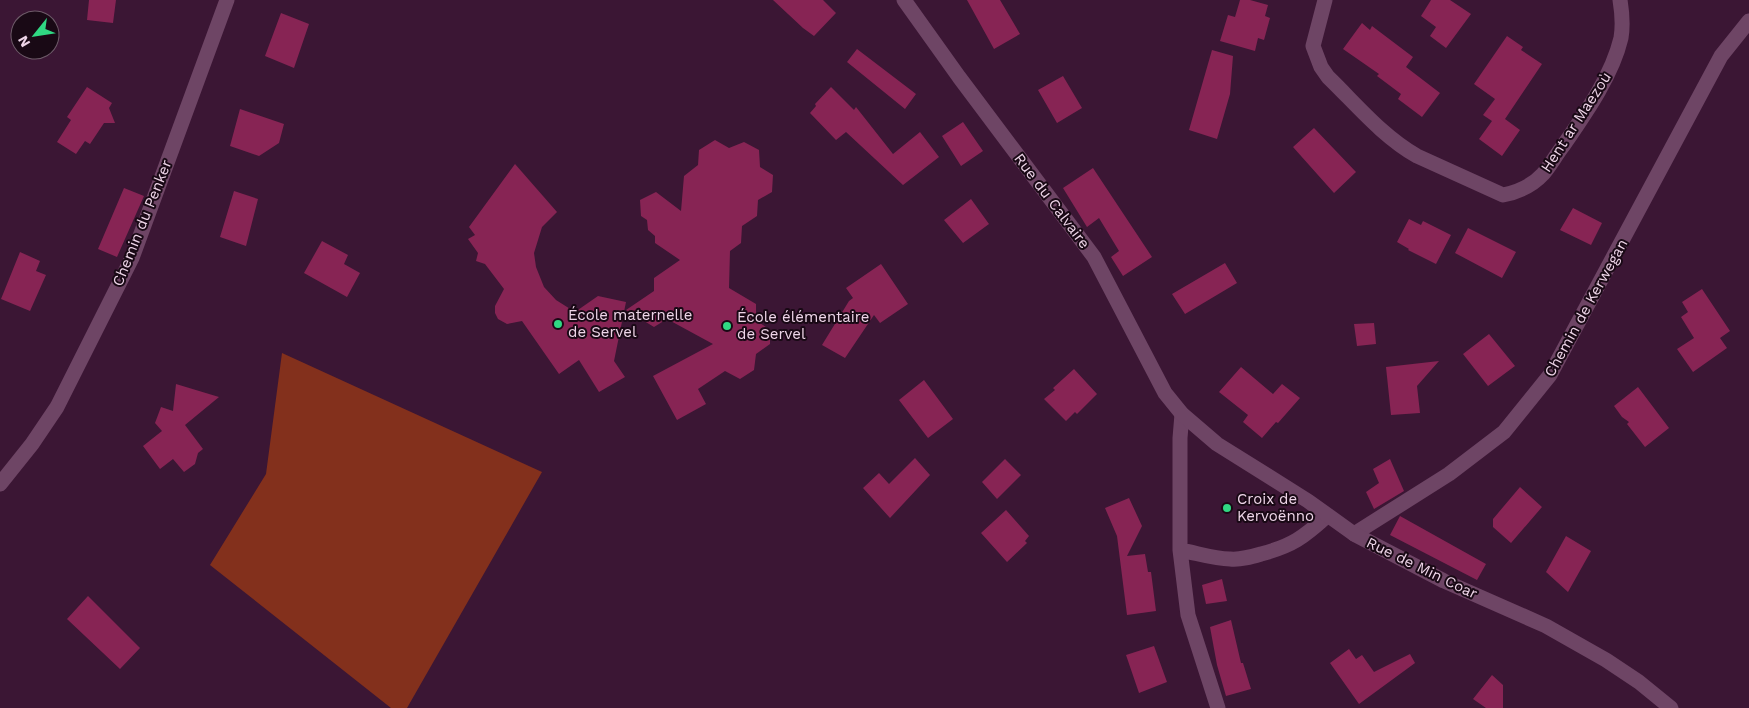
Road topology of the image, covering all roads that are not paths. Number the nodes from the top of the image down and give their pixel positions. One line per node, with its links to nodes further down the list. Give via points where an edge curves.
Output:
1 (227, 0): 7 (street, Chemin du Penker, via 132,258 57,407)
2 (904, 0): 6 (street, Rue du Calvaire, via 1094,257 1165,393)
3 (1325, 0): 4 (street, Hent ar Maezoù, via 1313,46 1328,77 1403,148 1503,195 1525,188 1543,174 1604,81 1621,36)
4 (1620, 0)
5 (1749, 21): 9 (street, Chemin de Kerwegan, via 1721,56 1550,375 1504,432 1449,474)
6 (1182, 414): 8 (street, Rue de Min Coar, via 1217,444); 10 (street)
7 (0, 484)
8 (1327, 516): 9 (street, Rue de Min Coar); 10 (street, via 1295,542 1256,556 1229,559)
9 (1354, 534): 12 (street, Rue de Min Coar, via 1444,581 1546,626 1606,660)
10 (1180, 550): 11 (street, via 1188,615)
11 (1218, 708)
12 (1670, 708)

